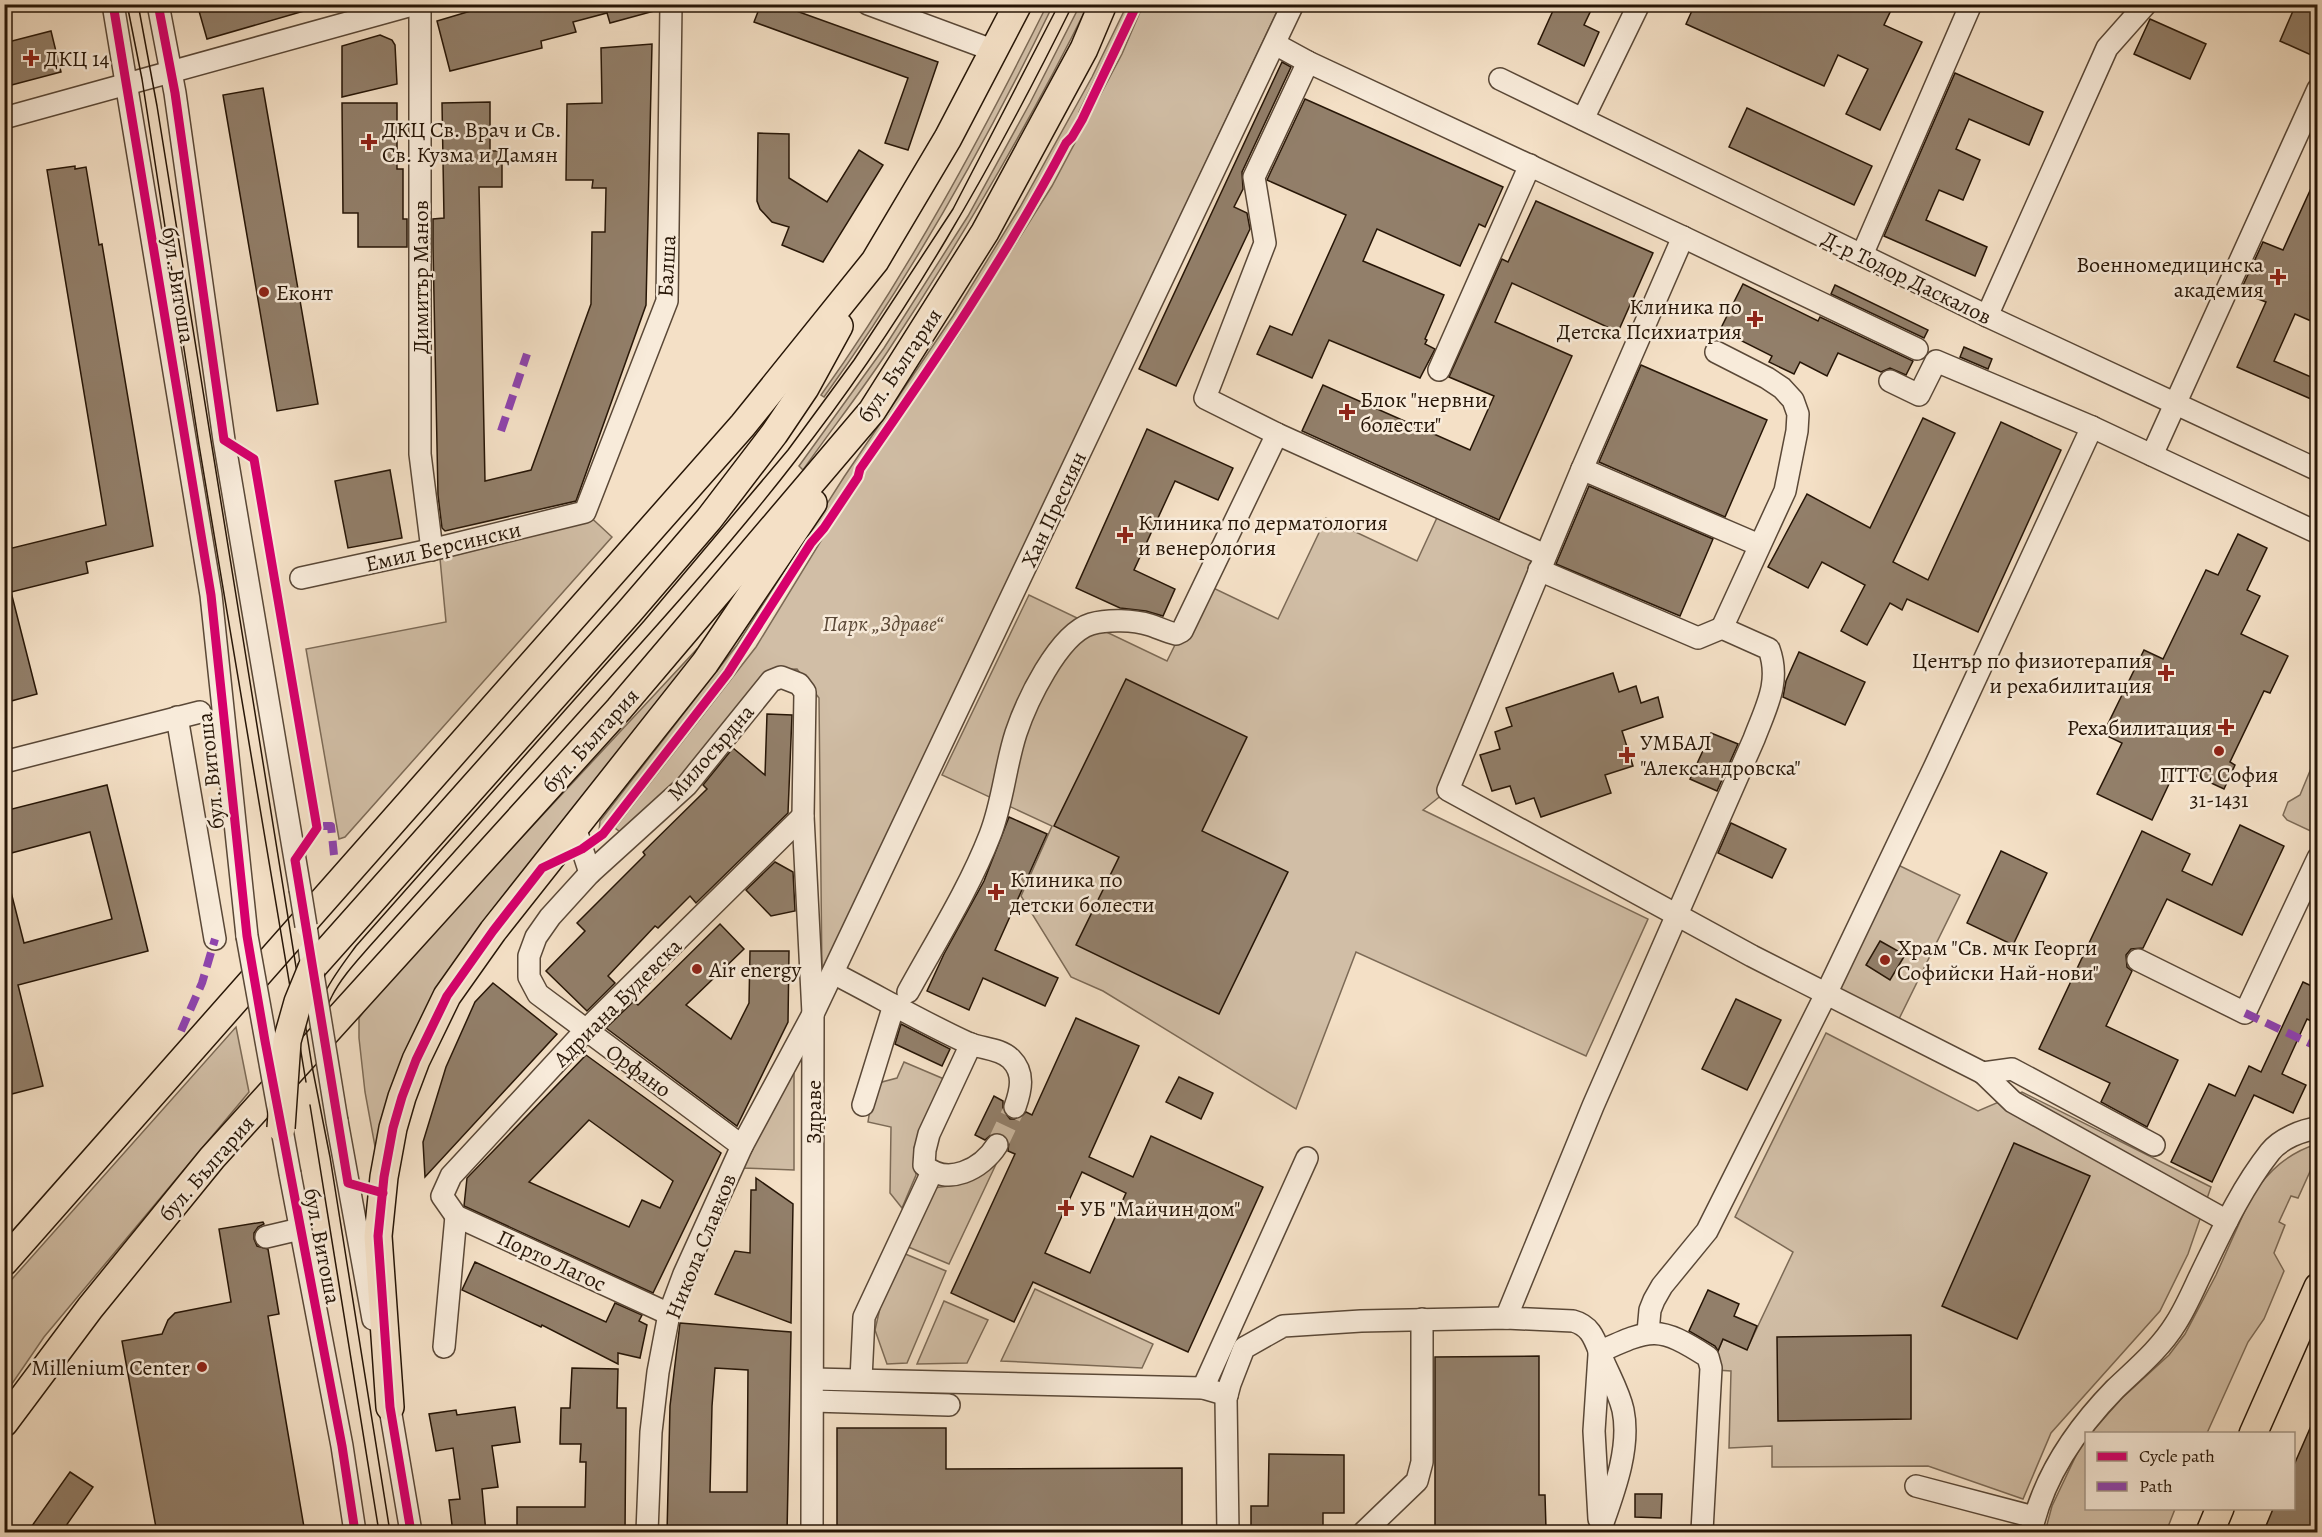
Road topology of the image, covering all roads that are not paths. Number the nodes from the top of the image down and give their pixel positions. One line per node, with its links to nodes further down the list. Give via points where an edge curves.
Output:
1 (113, 4): 17 (street, бул. Витоша)
2 (158, 4): 15 (street, бул. Витоша)
3 (418, 4): 15 (street); 40 (street, Димитър Манов, via 420,454)
4 (671, 4): 37 (street, Балша, via 667,301)
5 (868, 4): 13 (street)
6 (1018, 4): 13 (main road)
7 (1103, 4): 31 (main road, бул. България, via 1084,49 985,232)
8 (1293, 4): 12 (street, Хан Пресиян)
9 (1639, 4): 20 (street)
10 (1971, 4): 23 (street)
11 (2146, 4): 25 (street, via 2107,48)
12 (1275, 44): 14 (street); 56 (street, Хан Пресиян)
13 (995, 51): 24 (main road)
14 (1308, 62): 21 (street); 33 (street, via 1254,177 1265,243 1205,398)
15 (172, 71): 17 (street); 55 (street, бул. Витоша, bridge, via 224,440)
16 (1500, 79): 20 (street, Д-р Тодор Даскалов)
17 (127, 83): 19 (street); 66 (street, бул. Витоша, bridge, via 210,595 247,936)
18 (2318, 89): 30 (street)
19 (4, 118)
20 (1583, 119): 23 (street, Д-р Тодор Даскалов)
21 (1530, 165): 22 (street); 28 (street)
22 (1683, 237): 26 (street); 35 (street)
23 (1862, 255): 25 (street, Д-р Тодор Даскалов)
24 (875, 261): 55 (main road, via 805,388 709,519); 77 (main road, via 735,434)
25 (1987, 316): 30 (street, Д-р Тодор Даскалов)
26 (1917, 348)
27 (1716, 352): 39 (street, via 1782,388 1793,400 1798,414 1785,490)
28 (1439, 370)
29 (1890, 381): 32 (street, via 1919,395 1936,361)
30 (2172, 402): 34 (street); 36 (street, Д-р Тодор Даскалов)
31 (872, 411): 49 (main road, via 705,663); 92 (main road, бул. България, via 619,709 212,1158 90,1308)
32 (2092, 427): 34 (street); 58 (street)
33 (1277, 434): 41 (street); 59 (street, via 1182,632 1176,634 1125,622 1091,624 1062,647 1043,675 1015,734 990,835)
34 (2152, 455): 38 (street)
35 (1582, 469): 39 (street); 41 (street)
36 (2318, 470)
37 (585, 512): 40 (street, Емил Берсински)
38 (2318, 533)
39 (1759, 545): 43 (street)
40 (432, 550): 42 (street, Емил Берсински)
41 (1542, 563): 43 (street, via 1698,638); 52 (street, via 1448,790)
42 (301, 578)
43 (1722, 628): 52 (street, via 1769,649 1775,664 1775,680 1754,739)
44 (805, 692): 48 (street, Здраве); 51 (street, Милосърдна, via 790,679 771,681 687,785)
45 (200, 712): 46 (street)
46 (177, 717): 47 (street); 53 (street)
47 (4, 762)
48 (803, 816): 60 (street, Здраве); 61 (street, Адриана Будевска)
49 (575, 827): 51 (street); 91 (main road, via 447,996 402,1097 384,1177 378,1236)
50 (2318, 858): 54 (street, via 2245,1013)
51 (590, 873): 57 (street, Милосърдна, via 536,937 529,957 529,976)
52 (1678, 915): 58 (street); 80 (street, via 1593,1106)
53 (215, 939)
54 (2138, 960)
55 (312, 968): 66 (main road, bridge, via 287,1041); 91 (street, бул. Витоша, bridge)
56 (833, 973): 59 (street); 60 (street, Хан Пресиян)
57 (538, 994): 61 (street, Орфано)
58 (1826, 994): 63 (street); 82 (street, via 1707,1231 1654,1300)
59 (901, 999): 62 (street); 64 (street)
60 (813, 1014): 70 (street, Никола Славков); 85 (street, Здраве)
61 (586, 1030): 70 (street, Орфано); 73 (street, Адриана Будевска, via 451,1176 442,1196)
62 (971, 1044): 65 (street, via 1004,1054 1016,1066 1021,1084); 72 (street, via 929,1134 924,1165)
63 (1983, 1073): 69 (street, via 2012,1070); 74 (street, via 2013,1102)
64 (863, 1106)
65 (1015, 1107)
66 (281, 1128): 75 (street, бул. Витоша, bridge)
67 (2318, 1128): 74 (street, via 2304,1130 2272,1149)
68 (997, 1145): 72 (street, via 970,1170 958,1174)
69 (2154, 1145)
70 (742, 1146): 79 (street, Никола Славков)
71 (1307, 1158): 87 (street)
72 (932, 1172): 86 (street, via 864,1317)
73 (456, 1216): 79 (street, Порто Лагос); 83 (street)
74 (2227, 1221): 96 (street, via 2178,1321 2159,1347 2083,1425 2059,1460)
75 (300, 1229): 76 (street); 99 (street, бул. Витоша)
76 (266, 1236)
77 (4, 1262)
78 (2318, 1287): 93 (main road)
79 (669, 1314): 101 (street, Никола Славков, via 651,1432)
80 (1506, 1317): 81 (street); 84 (street, via 1582,1323 1592,1334)
81 (1422, 1319): 88 (street, via 1283,1326 1244,1348); 104 (street, via 1422,1462 1417,1481)
82 (1648, 1332): 84 (street); 97 (street, via 1684,1342 1708,1357 1711,1368)
83 (444, 1347)
84 (1599, 1352): 98 (street, via 1594,1431); 98 (street, via 1623,1407 1626,1428 1624,1451)
85 (813, 1379): 86 (street); 89 (street, Здраве)
86 (861, 1379): 87 (street)
87 (1203, 1388): 88 (street)
88 (1227, 1395): 103 (street)
89 (813, 1401): 90 (street); 102 (street, Здраве)
90 (949, 1405)
91 (390, 1407): 100 (street, бул. Витоша)
92 (4, 1423)
93 (2254, 1432)
94 (1916, 1486): 96 (street)
95 (2220, 1510): 105 (main road)
96 (2033, 1525)
97 (1702, 1531)
98 (1600, 1532)
99 (356, 1533)
100 (411, 1533)
101 (647, 1533)
102 (812, 1533)
103 (1228, 1533)
104 (1364, 1533)
105 (2210, 1533)

